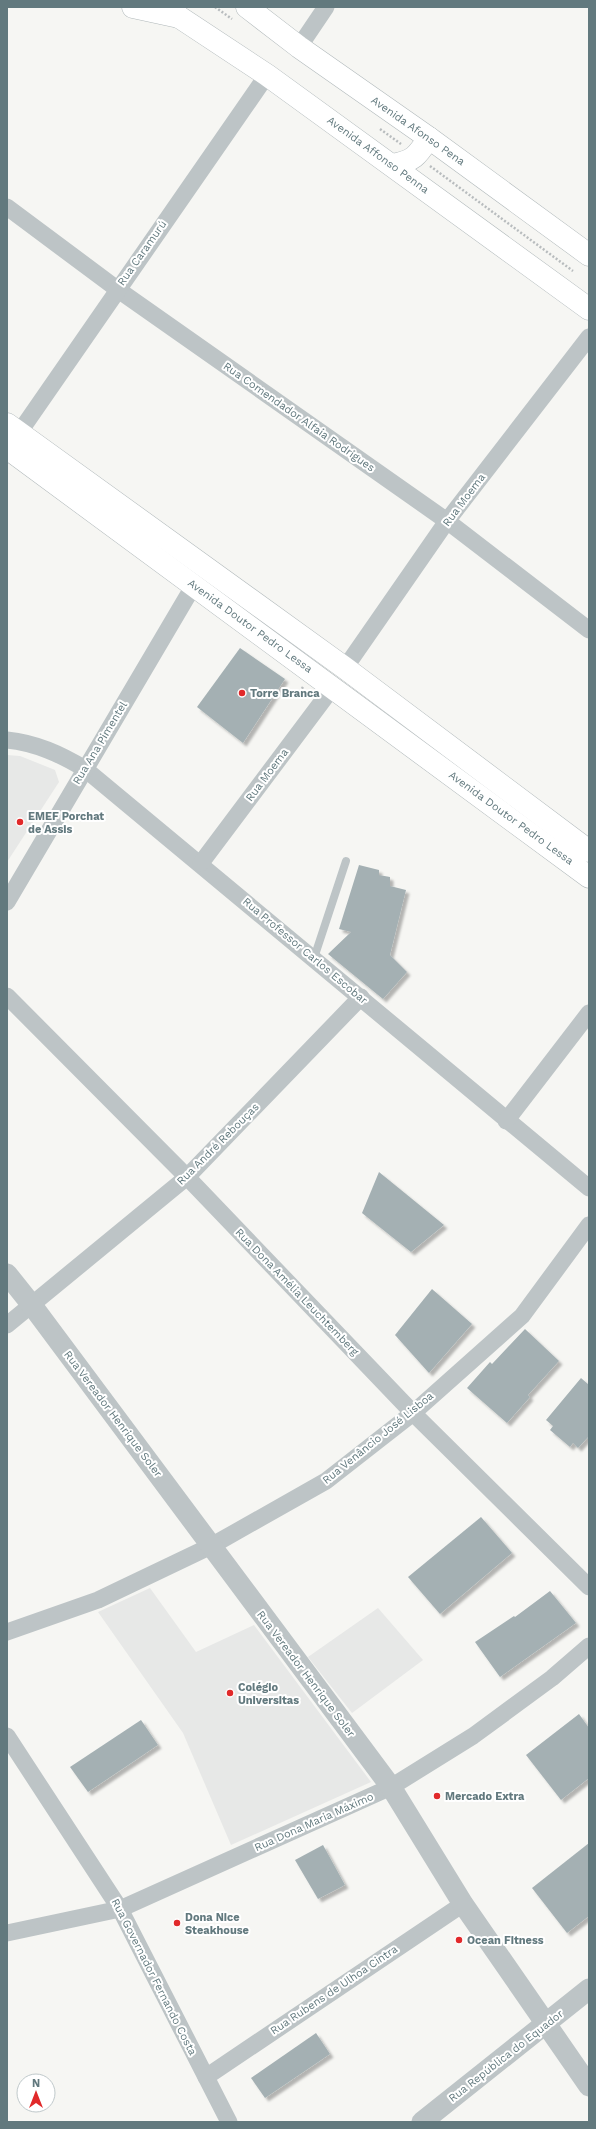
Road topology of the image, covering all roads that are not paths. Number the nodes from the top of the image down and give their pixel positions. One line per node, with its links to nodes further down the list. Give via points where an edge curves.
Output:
1 (133, 7): 4 (main road)
2 (247, 7): 5 (main road, Avenida Afonso Pena)
3 (326, 7): 5 (street)
4 (172, 12): 6 (main road, Avenida Affonso Penna)
5 (299, 47): 7 (main road, Avenida Afonso Pena)
6 (267, 75): 8 (main road, Avenida Affonso Penna); 11 (street, Rua Caramurú)
7 (429, 138): 8 (main road, via 417,156 407,162); 10 (main road, Avenida Afonso Pena)
8 (392, 165): 12 (main road, Avenida Affonso Penna)
9 (7, 207): 11 (street, Rua Comendador Alfaia Rodrigues)
10 (589, 255)
11 (117, 289): 14 (street, Rua Caramurú); 15 (street, Rua Comendador Alfaia Rodrigues)
12 (589, 309)
13 (589, 337): 15 (street, Rua Moema)
14 (10, 441): 16 (main road, Avenida Doutor Pedro Lessa); 18 (main road, Avenida Doutor Pedro Lessa)
15 (448, 521): 17 (street, Rua Comendador Alfaia Rodrigues); 18 (street, Rua Moema)
16 (194, 585): 19 (main road, Avenida Doutor Pedro Lessa); 21 (street, Rua Ana Pimentel)
17 (589, 630)
18 (345, 668): 22 (main road, Avenida Doutor Pedro Lessa)
19 (332, 687): 24 (street, Rua Moema); 25 (main road, Avenida Doutor Pedro Lessa)
20 (7, 740): 21 (street, Rua Professor Carlos Escobar, via 24,742 58,753)
21 (85, 769): 24 (street, Rua Professor Carlos Escobar); 26 (street, Rua Ana Pimentel)
22 (589, 850)
23 (346, 861): 27 (lane)
24 (201, 863): 27 (street, Rua Professor Carlos Escobar)
25 (589, 877)
26 (7, 902)
27 (314, 958): 29 (street, Rua Professor Carlos Escobar)
28 (7, 996): 32 (street, Rua Dona Amélia Leuchtemberg)
29 (361, 997): 31 (street, Rua Professor Carlos Escobar); 32 (street, Rua André Rebouças)
30 (589, 1013): 31 (street)
31 (506, 1121): 33 (street, Rua Professor Carlos Escobar)
32 (187, 1177): 36 (street, Rua André Rebouças); 38 (street, Rua Dona Amélia Leuchtemberg)
33 (589, 1188)
34 (589, 1225): 38 (street, Rua Venâncio José Lisboa, via 522,1316)
35 (7, 1274): 36 (street, Rua Vereador Henrique Soler)
36 (31, 1304): 37 (street, Rua André Rebouças); 39 (street, Rua Vereador Henrique Soler)
37 (7, 1325)
38 (412, 1413): 39 (street, Rua Venâncio José Lisboa, via 326,1482); 40 (street, Rua Dona Amélia Leuchtemberg)
39 (211, 1546): 41 (street, Rua Venâncio José Lisboa, via 98,1600); 44 (street, Rua Vereador Henrique Soler)
40 (589, 1586)
41 (7, 1632)
42 (589, 1646): 44 (street, Rua Dona Maria Máximo, via 552,1678 473,1736)
43 (7, 1736): 46 (street, Rua Governador Fernando Costa)
44 (391, 1787): 45 (street, Rua Vereador Henrique Soler); 46 (street, Rua Dona Maria Máximo)
45 (463, 1904): 49 (street, Rua Vereador Henrique Soler); 50 (street, Rua Rubens de Ulhoa Cintra)
46 (120, 1908): 47 (street, Rua Dona Maria Máximo); 50 (street, Rua Governador Fernando Costa)
47 (7, 1933)
48 (589, 1989): 49 (street, Rua República do Equador)
49 (545, 2025): 51 (street, Rua Vereador Henrique Soler); 53 (street, Rua República do Equador)
50 (206, 2077): 52 (street, Rua Governador Fernando Costa)
51 (589, 2086)
52 (229, 2122)
53 (422, 2122)

